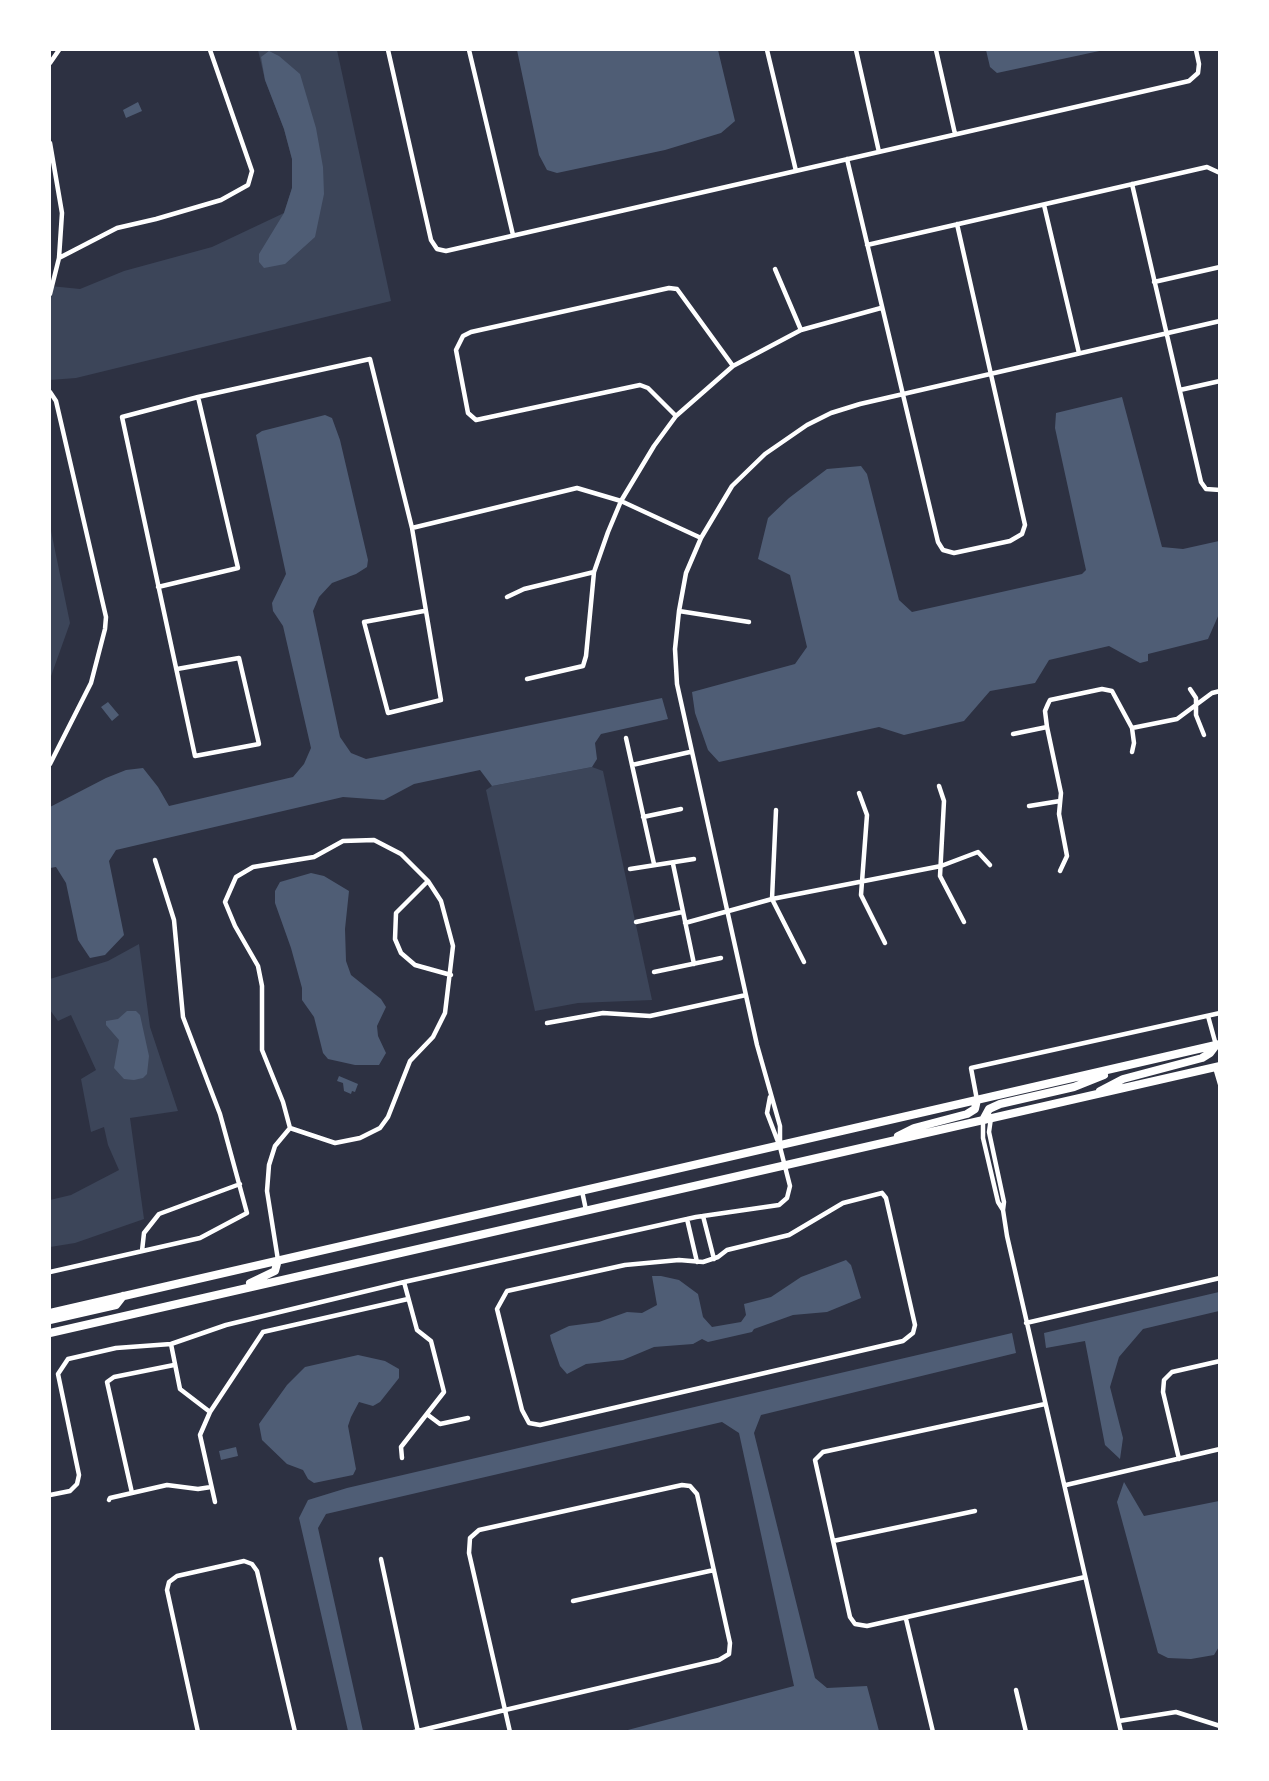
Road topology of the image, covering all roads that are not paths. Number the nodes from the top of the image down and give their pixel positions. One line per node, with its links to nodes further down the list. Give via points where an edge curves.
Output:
1 (59, 50): 9 (street)
2 (210, 50): 21 (street, via 252,171 248,185 221,200 117,228)
3 (388, 50): 19 (street, via 431,240 437,249 446,251)
4 (469, 50): 19 (street)
5 (767, 50): 14 (street)
6 (856, 50): 12 (street)
7 (936, 50): 10 (street)
8 (1196, 50): 10 (street, via 1198,73 1189,81)
9 (50, 63)
10 (955, 134): 12 (street)
11 (50, 143): 21 (street, via 62,213)
12 (879, 152): 13 (street)
13 (847, 159): 14 (street); 20 (street)
14 (796, 171): 19 (street)
15 (1219, 171): 16 (street, via 1208,167)
16 (1132, 184): 17 (street); 24 (street)
17 (1044, 205): 18 (street); 30 (street)
18 (957, 224): 20 (street); 32 (street)
19 (513, 235)
20 (867, 245): 26 (street)
21 (59, 258): 25 (street)
22 (1220, 267): 24 (street)
23 (775, 269): 28 (street)
24 (1154, 282): 29 (street)
25 (50, 294)
26 (881, 308): 28 (street); 36 (street)
27 (1220, 321): 29 (street)
28 (801, 330): 31 (street)
29 (1166, 334): 30 (street); 34 (street)
30 (1079, 353): 32 (street)
31 (733, 366): 38 (street); 38 (street, via 677,289 669,288 471,332 459,340 456,350 468,413 476,420 640,385)
32 (991, 373): 36 (street); 36 (street, via 1025,525 1022,534 1010,541 954,553 943,550)
33 (1220, 381): 34 (street)
34 (1180, 390): 39 (street, via 1201,482 1206,489)
35 (50, 392): 61 (street, via 56,401 106,617 91,683)
36 (902, 395): 42 (street, via 831,413 774,448 732,486)
37 (198, 397): 41 (street, via 370,359); 44 (street, via 122,417); 44 (street, via 238,568)
38 (676, 416): 40 (street)
39 (1220, 490)
40 (621, 501): 41 (street, via 577,488); 42 (street); 43 (street)
41 (412, 528): 46 (street)
42 (701, 538): 47 (street, via 686,573)
43 (594, 572): 45 (street); 50 (street, via 583,666)
44 (158, 587): 49 (street)
45 (507, 597)
46 (424, 611): 46 (street, via 364,622 388,713 441,700)
47 (679, 611): 48 (street); 59 (street, via 675,664)
48 (749, 622)
49 (177, 669): 49 (street, via 195,756 259,743 239,658)
50 (527, 679)
51 (1190, 689): 53 (street)
52 (1220, 692): 53 (street)
53 (1195, 704): 55 (street, via 1177,718); 57 (street)
54 (1047, 727): 55 (street, via 1045,711 1050,700 1102,689 1112,691); 56 (street); 65 (street)
55 (1132, 728): 60 (street)
56 (1013, 734)
57 (1204, 735)
58 (626, 738): 62 (street)
59 (690, 752): 62 (street); 82 (street)
60 (1132, 752)
61 (50, 764)
62 (632, 765): 69 (street)
63 (939, 786): 75 (street, via 944,801)
64 (859, 793): 79 (street, via 867,815)
65 (1060, 801): 66 (street); 77 (street, via 1067,856)
66 (1029, 806)
67 (681, 809): 69 (street)
68 (776, 810): 80 (street)
69 (644, 817): 72 (street)
70 (694, 859): 73 (street)
71 (155, 860): 108 (street, via 174,920 183,1017 220,1114)
72 (654, 864): 73 (street); 76 (street)
73 (672, 864): 81 (street)
74 (990, 865): 75 (street, via 978,852)
75 (941, 867): 79 (street); 85 (street, via 940,876)
76 (630, 869)
77 (1060, 871)
78 (428, 881): 91 (street, via 441,901 453,946); 91 (street, via 396,913 395,939 401,953 415,965); 104 (street, via 401,854 374,840 343,841 314,857 253,867 236,877 225,902 258,966 262,986 262,1050 284,1102)
79 (860, 883): 80 (street); 86 (street, via 861,895)
80 (772, 899): 82 (street); 88 (street)
81 (682, 912): 83 (street); 84 (street)
82 (729, 912): 84 (street); 92 (street)
83 (636, 922)
84 (685, 922): 89 (street)
85 (964, 922)
86 (885, 943)
87 (721, 958): 89 (street)
88 (804, 962)
89 (694, 964): 90 (street)
90 (654, 972)
91 (451, 975): 104 (street, via 449,996 434,1037 410,1061 380,1128 360,1138 335,1143)
92 (746, 995): 95 (street, via 650,1016 603,1013); 101 (street)
93 (1220, 1013): 94 (street)
94 (1208, 1016): 96 (street); 102 (street, via 971,1068)
95 (547, 1023)
96 (1218, 1044): 98 (highway); 100 (highway, via 1202,1059 1123,1079)
97 (1218, 1065): 99 (street); 100 (highway)
98 (1125, 1066): 102 (highway); 103 (highway, via 1074,1087 1000,1104 989,1109)
99 (1220, 1084)
100 (1096, 1094): 103 (highway)
101 (771, 1095): 106 (street, via 780,1126); 106 (street, via 766,1113)
102 (977, 1100): 105 (highway, via 975,1108 967,1114 914,1128); 106 (highway)
103 (987, 1119): 105 (highway); 111 (street); 111 (street, via 982,1138)
104 (290, 1128): 116 (street, via 275,1146 269,1165 267,1191)
105 (886, 1142): 107 (highway)
106 (780, 1147): 107 (street); 109 (highway)
107 (785, 1166): 110 (highway); 112 (street, via 790,1193 779,1205)
108 (240, 1184): 114 (street, via 159,1214 144,1233); 114 (street, via 248,1213 200,1238)
109 (582, 1191): 110 (street); 116 (highway)
110 (586, 1210): 121 (highway)
111 (1003, 1210): 126 (street)
112 (703, 1216): 113 (street); 115 (street)
113 (687, 1219): 117 (street); 120 (street)
114 (142, 1251): 118 (street)
115 (714, 1259): 117 (street); 117 (street, via 727,1250 789,1234 843,1203 882,1194 915,1324 913,1333 903,1341 540,1425 529,1423 522,1410 497,1309 504,1292 625,1265)
116 (278, 1260): 121 (highway, via 275,1271); 122 (highway)
117 (697, 1262)
118 (50, 1272)
119 (1220, 1278): 126 (street)
120 (404, 1282): 123 (street); 128 (street, via 226,1324)
121 (238, 1289): 127 (highway)
122 (123, 1296): 124 (highway); 125 (highway, via 116,1305)
123 (408, 1299): 132 (street, via 263,1332); 133 (street, via 417,1330 431,1341 444,1392)
124 (50, 1313)
125 (50, 1320)
126 (1026, 1323): 131 (street)
127 (50, 1333)
128 (171, 1344): 130 (street); 141 (street, via 101,1351 68,1359 60,1367 57,1374 79,1475 70,1491)
129 (1220, 1361): 137 (street, via 1172,1372 1164,1380 1163,1392)
130 (174, 1365): 132 (street, via 180,1389); 140 (street, via 114,1377 107,1382)
131 (1045, 1404): 138 (street); 145 (street, via 823,1452 815,1460)
132 (210, 1412): 139 (street, via 200,1435)
133 (428, 1415): 134 (street, via 440,1424); 136 (street, via 400,1447)
134 (468, 1418)
135 (1220, 1449): 137 (street)
136 (402, 1458)
137 (1179, 1459): 138 (street)
138 (1066, 1485): 148 (street)
139 (212, 1487): 140 (street, via 167,1485); 143 (street)
140 (132, 1493): 142 (street)
141 (50, 1496)
142 (109, 1500)
143 (215, 1503)
144 (975, 1510): 145 (street)
145 (833, 1541): 150 (street, via 850,1617 855,1624 867,1626)
146 (381, 1559): 157 (street)
147 (714, 1569): 149 (street); 152 (street, via 730,1643 729,1653 719,1660); 152 (street, via 697,1494 690,1486 479,1530 470,1538 469,1553)
148 (1085, 1577): 150 (street); 153 (street)
149 (573, 1601)
150 (906, 1619): 159 (street)
151 (1016, 1690): 160 (street)
152 (505, 1710): 157 (street); 158 (street)
153 (1119, 1722): 154 (street, via 1176,1712); 161 (street)
154 (1220, 1726)
155 (198, 1731): 156 (street, via 166,1590 177,1576 244,1561 257,1571)
156 (295, 1731)
157 (417, 1731)
158 (510, 1731)
159 (933, 1731)
160 (1026, 1731)
161 (1121, 1731)

